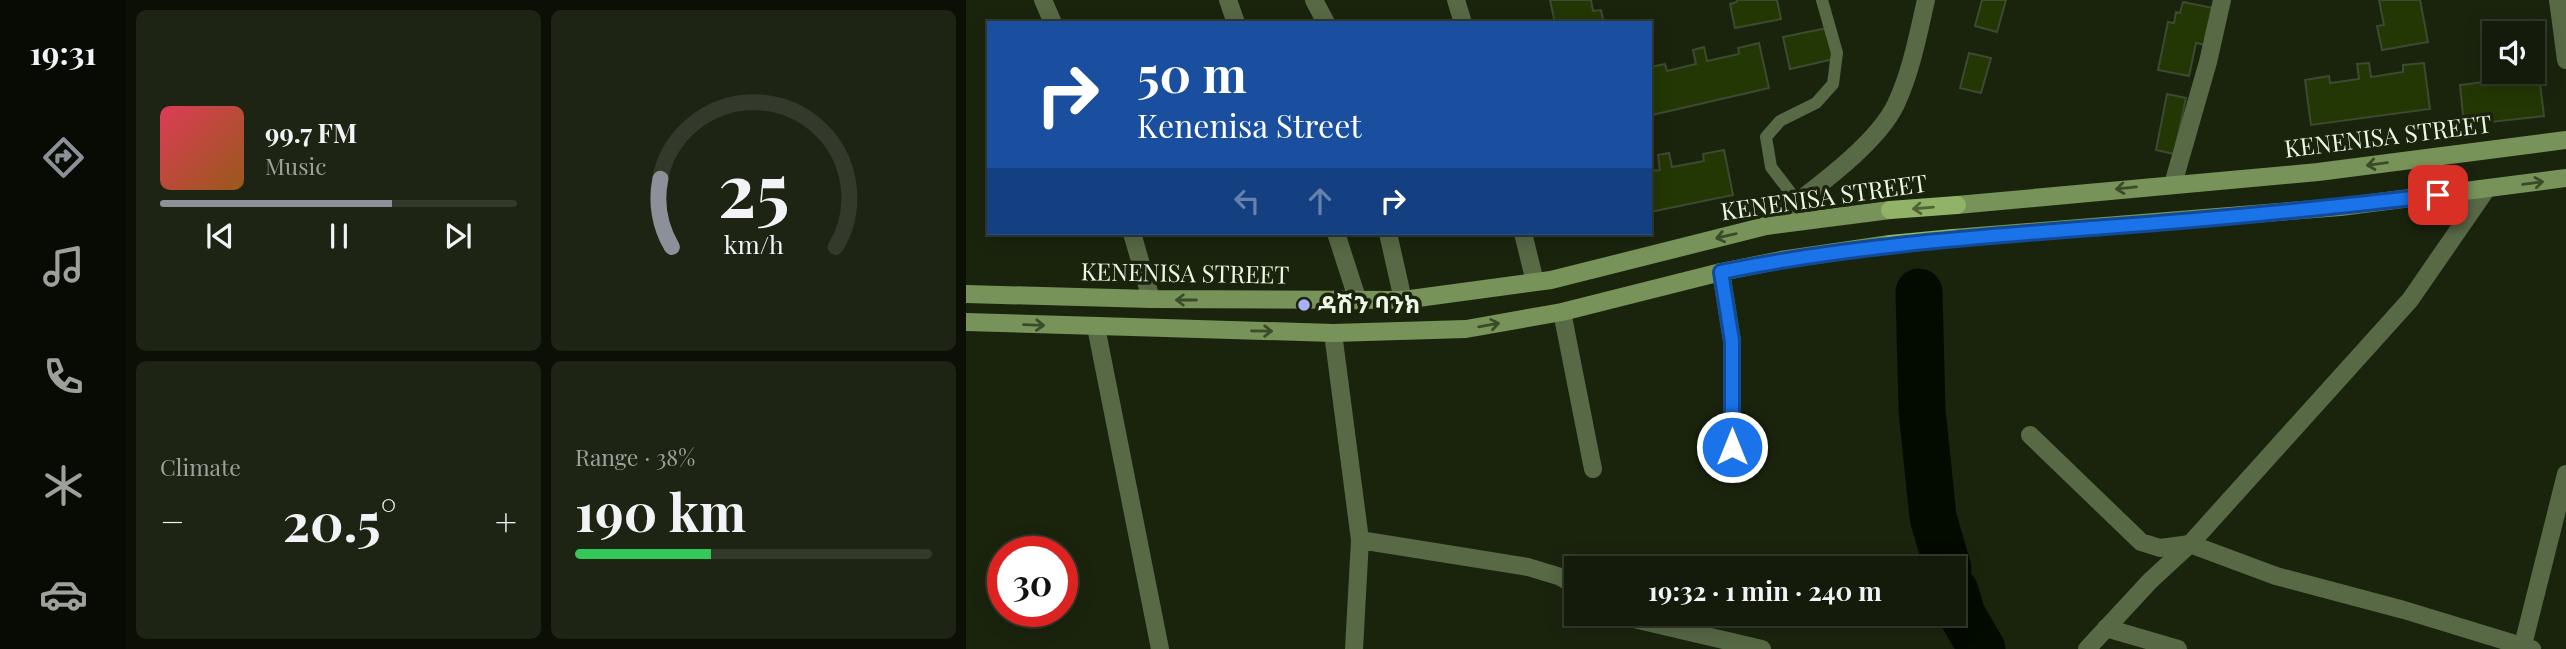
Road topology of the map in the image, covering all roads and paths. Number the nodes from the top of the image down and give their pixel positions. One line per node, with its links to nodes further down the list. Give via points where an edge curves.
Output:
1 (1043, 0): 9 (street)
2 (1228, 0): 10 (street)
3 (1314, 0): 11 (street)
4 (1456, 0): 12 (street)
5 (1822, 0): 18 (lane, via 1837,54 1833,83 1816,103 1780,121 1766,137 1771,167)
6 (1926, 0): 18 (street, via 1896,105 1875,137)
7 (2222, 0): 16 (street)
8 (2558, 0): 13 (street)
9 (1052, 21)
10 (1235, 21)
11 (1325, 21)
12 (1462, 21)
13 (2566, 60)
14 (2566, 140): 16 (main road, KENENISA STREET, one-way to 16, via 2318,172)
15 (2566, 178): 17 (main road, one-way to 15)
16 (2173, 184): 19 (main road, KENENISA STREET, one-way to 19)
17 (2487, 190): 24 (main road, via 2340,207 1890,244); 39 (street, via 2410,300)
18 (1797, 201): 19 (street)
19 (1766, 226): 25 (main road, KENENISA STREET, one-way to 25)
20 (1133, 235): 27 (street)
21 (1337, 235): 29 (street)
22 (1388, 235): 28 (street)
23 (1523, 235): 25 (street)
24 (1721, 272): 30 (main road); 35 (street, via 1732,341)
25 (1535, 282): 28 (main road, KENENISA STREET)
26 (966, 294): 27 (main road, KENENISA STREET)
27 (1151, 299): 29 (main road, KENENISA STREET, one-way to 27)
28 (1403, 300): 29 (main road, KENENISA STREET)
29 (1358, 301)
30 (1562, 312): 33 (main road, one-way to 30, via 1466,329); 36 (street)
31 (966, 322): 32 (main road, one-way to 32)
32 (1096, 327): 33 (main road, one-way to 33); 44 (street)
33 (1333, 333): 38 (street)
34 (2029, 435): 39 (street, via 2141,542 2160,548)
35 (1732, 447)
36 (1593, 470)
37 (2566, 474): 43 (street)
38 (1360, 540): 40 (street, via 1528,566); 45 (street)
39 (2190, 544): 42 (street); 43 (street, via 2276,576)
40 (1564, 579)
41 (1664, 626): 46 (street)
42 (2106, 628): 47 (street); 48 (street)
43 (2528, 647)
44 (1160, 649)
45 (1354, 649)
46 (1762, 649)
47 (2087, 649)
48 (2178, 649)

